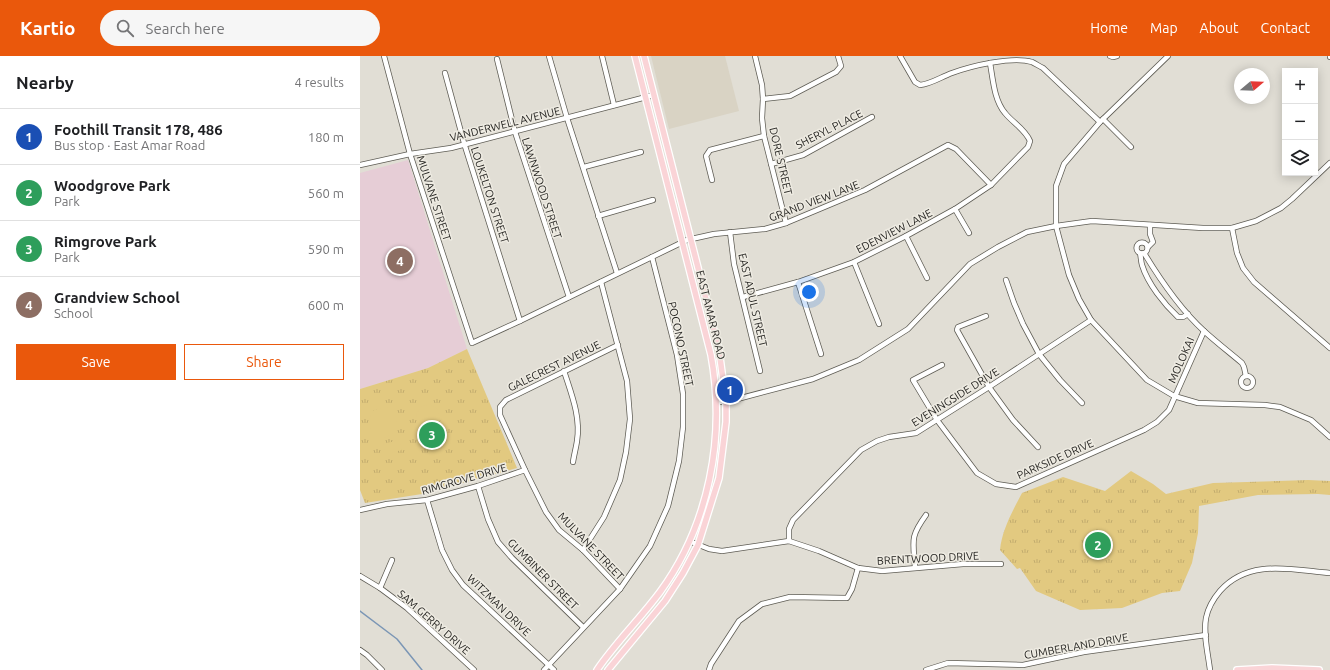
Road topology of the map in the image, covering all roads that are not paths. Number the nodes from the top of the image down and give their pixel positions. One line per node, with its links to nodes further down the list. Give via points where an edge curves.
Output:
1 (384, 56): 25 (street, MULVANE STREET)
2 (549, 56): 18 (street)
3 (602, 56): 16 (street)
4 (635, 56): 14 (main road, EAST AMAR ROAD)
5 (644, 56): 13 (main road, EAST AMAR ROAD)
6 (754, 56): 15 (street, DORE STREET)
7 (838, 56): 15 (street, via 841,66 836,72 790,96)
8 (900, 56): 11 (street, via 915,82 920,85)
9 (1168, 56): 19 (street)
10 (497, 59): 20 (street, LAWNWOOD STREET)
11 (990, 62): 19 (street, via 1032,62 1043,68); 31 (street, EDENVIEW LANE, via 997,100 1004,113 1027,134 1030,141 1028,147)
12 (445, 73): 22 (street, LOUKELTON STREET)
13 (654, 95): 14 (street, VANDERWELL AVENUE); 42 (main road, EAST AMAR ROAD)
14 (646, 97): 16 (street, VANDERWELL AVENUE); 43 (main road, EAST AMAR ROAD)
15 (763, 99): 21 (street, DORE STREET)
16 (614, 105): 18 (street, VANDERWELL AVENUE)
17 (872, 117): 27 (street, SHERYL PLACE, via 803,155)
18 (567, 118): 20 (street, VANDERWELL AVENUE); 29 (street)
19 (1102, 120): 23 (street); 37 (street, via 1064,164 1056,186)
20 (515, 132): 22 (street, VANDERWELL AVENUE); 53 (street, LAWNWOOD STREET)
21 (764, 136): 27 (street, DORE STREET); 30 (street, via 710,150 706,156)
22 (464, 144): 25 (street, VANDERWELL AVENUE); 58 (street, LOUKELTON STREET)
23 (1131, 147)
24 (641, 152): 29 (street)
25 (410, 154): 28 (street, VANDERWELL AVENUE); 61 (street, MULVANE STREET)
26 (1330, 163): 38 (street, via 1281,208 1256,221)
27 (771, 164): 35 (street, DORE STREET)
28 (360, 166)
29 (584, 167): 34 (street)
30 (712, 180)
31 (991, 184): 33 (street, EDENVIEW LANE); 35 (street, GRAND VIEW LANE, via 956,149 948,145 865,190)
32 (653, 200): 34 (street)
33 (955, 209): 40 (street); 41 (street, EDENVIEW LANE)
34 (598, 216): 48 (street)
35 (786, 223): 39 (street, GRAND VIEW LANE, via 765,229)
36 (1150, 225): 37 (street, via 1101,221); 38 (street); 44 (street, via 1153,242)
37 (1056, 226): 57 (street, via 1069,275); 73 (street, via 1027,232 970,264 908,329 859,360 813,379)
38 (1232, 228): 63 (street, via 1243,268 1254,282)
39 (730, 232): 42 (street, GRAND VIEW LANE); 54 (street, EAST ADUL STREET, via 734,264)
40 (969, 233)
41 (906, 236): 47 (street, EDENVIEW LANE); 49 (street)
42 (691, 238): 43 (street, GRAND VIEW LANE); 73 (main road, EAST AMAR ROAD, via 719,350)
43 (682, 241): 46 (street, GRAND VIEW LANE); 72 (main road, EAST AMAR ROAD, via 711,355)
44 (1148, 247): 45 (street, via 1147,251); 45 (street, via 1143,243 1138,244 1137,249)
45 (1142, 253): 55 (street); 55 (street, via 1142,265 1158,294 1178,317)
46 (652, 257): 48 (street, GRAND VIEW LANE); 96 (street, POCONO STREET, via 683,394 680,461 668,506 650,546)
47 (854, 262): 52 (street, EDENVIEW LANE); 59 (street)
48 (617, 274): 51 (street, GRAND VIEW LANE)
49 (927, 278)
50 (1006, 280): 65 (street, via 1023,324)
51 (601, 282): 53 (street, GRAND VIEW LANE); 62 (street)
52 (798, 282): 54 (street, EDENVIEW LANE); 64 (street)
53 (569, 297): 58 (street, GRAND VIEW LANE)
54 (743, 298): 68 (street, EAST ADUL STREET)
55 (1188, 314): 60 (street)
56 (986, 316): 70 (street, via 956,328)
57 (1091, 320): 65 (street, EVENINGSIDE DRIVE); 71 (street, via 1147,380)
58 (520, 322): 61 (street, GRAND VIEW LANE)
59 (879, 324)
60 (1204, 331): 69 (street, via 1242,363); 71 (street, MOLOKAI)
61 (472, 343)
62 (618, 345): 67 (street, GALECREST AVENUE); 88 (street, via 627,381 630,411 626,452 620,480 604,517)
63 (1330, 348)
64 (821, 354)
65 (1039, 354): 70 (street, EVENINGSIDE DRIVE); 74 (street)
66 (942, 365): 76 (street, PARKSIDE DRIVE, via 913,380)
67 (564, 371): 75 (street, GALECREST AVENUE, via 506,400); 79 (street, via 577,418 578,440)
68 (760, 371)
69 (1246, 376)
70 (989, 388): 76 (street, EVENINGSIDE DRIVE); 78 (street)
71 (1174, 396): 76 (street, PARKSIDE DRIVE, via 1169,410 1144,430 1016,487 996,484 977,473); 77 (street, via 1198,403 1280,407 1311,420)
72 (717, 402): 73 (street); 85 (main road, EAST AMAR ROAD, via 716,439 711,474 705,499)
73 (726, 402): 87 (main road, EAST AMAR ROAD, via 719,478)
74 (1082, 403)
75 (500, 407): 80 (street, MULVANE STREET, via 500,415)
76 (937, 420): 86 (street, EVENINGSIDE DRIVE, via 916,433 889,437 862,450 793,520 789,528)
77 (1330, 437)
78 (1038, 447)
79 (573, 462)
80 (525, 470): 81 (street, RIMGROVE DRIVE); 88 (street, MULVANE STREET, via 546,512 559,530)
81 (478, 486): 82 (street, RIMGROVE DRIVE); 97 (street, GUMBINER STREET, via 498,542)
82 (428, 500): 83 (street, RIMGROVE DRIVE, via 387,504); 100 (street, WITZMAN DRIVE, via 442,550 452,570 463,585)
83 (360, 510)
84 (926, 515): 91 (street, via 916,529 913,541)
85 (689, 541): 87 (street); 105 (main road, EAST AMAR ROAD, via 661,591)
86 (789, 541): 87 (street, via 722,551); 92 (street, BRENTWOOD DRIVE)
87 (698, 545): 106 (main road, EAST AMAR ROAD, via 665,601)
88 (583, 550): 96 (street, MULVANE STREET)
89 (392, 560): 95 (street)
90 (1001, 564): 91 (street, BRENTWOOD DRIVE)
91 (915, 567): 92 (street, BRENTWOOD DRIVE, via 882,571)
92 (858, 568): 107 (street, via 847,598 790,597 762,604 739,621)
93 (1330, 573): 98 (street, via 1265,568 1249,571 1227,583 1214,598 1206,617)
94 (360, 576): 95 (street, SAM GERRY DRIVE)
95 (380, 588): 102 (street, SAM GERRY DRIVE, via 407,608)
96 (620, 589): 97 (street, POCONO STREET)
97 (583, 628): 100 (street, POCONO STREET)
98 (1206, 636): 108 (street, CUMBERLAND DRIVE, via 1084,652 1023,665 948,663); 109 (street)
99 (360, 650): 101 (street)
100 (549, 665): 103 (street, POCONO STREET); 104 (street, WITZMAN DRIVE)
101 (382, 670)
102 (474, 670)
103 (544, 670)
104 (554, 670)
105 (597, 670)
106 (608, 670)
107 (709, 670)
108 (926, 670)
109 (1210, 670)
110 (1237, 670): 111 (main road)
111 (1319, 670)

